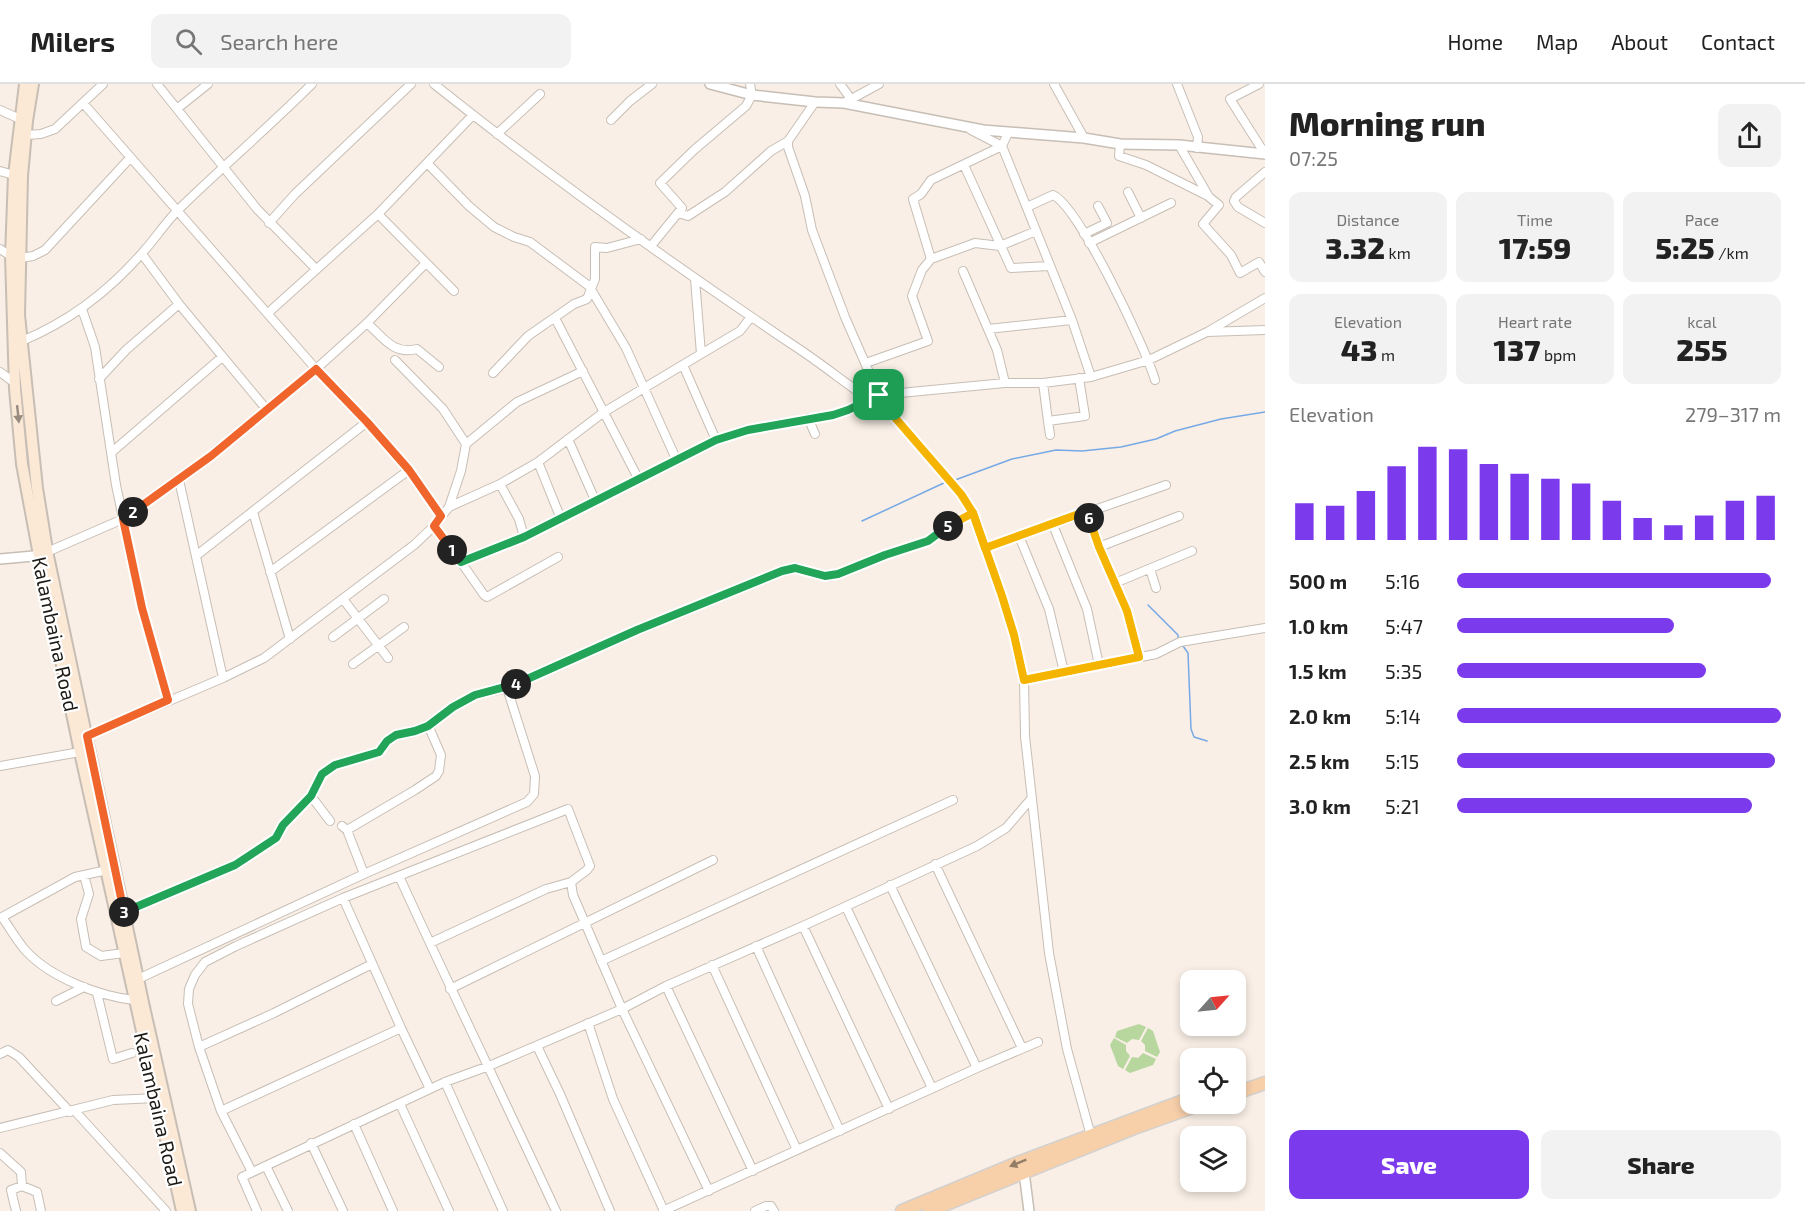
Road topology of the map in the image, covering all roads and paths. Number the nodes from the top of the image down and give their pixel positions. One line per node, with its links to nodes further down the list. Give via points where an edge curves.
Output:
1 (25, 84): 25 (main road, Kalambaina Road)
2 (33, 84): 30 (main road, Kalambaina Road)
3 (103, 84): 21 (street)
4 (157, 84): 22 (street)
5 (208, 84): 22 (street)
6 (312, 84): 41 (street)
7 (411, 84): 54 (street)
8 (434, 84): 24 (street)
9 (652, 84): 26 (street)
10 (710, 84): 18 (street)
11 (750, 84): 18 (street)
12 (840, 84): 19 (street)
13 (879, 84): 19 (street)
14 (1053, 84): 31 (street)
15 (1177, 84): 36 (street, via 1198,137)
16 (1259, 84): 37 (street, via 1230,99)
17 (540, 94): 29 (street)
18 (752, 95): 20 (street); 51 (street, via 746,106 660,183 682,208)
19 (848, 101): 20 (street); 27 (street)
20 (815, 102): 32 (street)
21 (83, 103): 30 (street, via 48,133); 38 (street)
22 (178, 108): 41 (street)
23 (0, 110): 25 (street)
24 (472, 116): 29 (street); 39 (street)
25 (20, 119): 44 (main road, Kalambaina Road)
26 (612, 120)
27 (963, 126): 28 (street); 35 (street)
28 (1008, 133): 31 (street); 35 (street)
29 (497, 134): 58 (street)
30 (26, 135): 64 (main road, Kalambaina Road)
31 (1084, 138): 33 (street)
32 (788, 141): 51 (street, via 725,192 688,216); 90 (street, via 812,230)
33 (1120, 144): 34 (street); 46 (street, via 1119,156 1146,165)
34 (1179, 145): 36 (street); 46 (street)
35 (1002, 146): 40 (street); 49 (street)
36 (1197, 148): 37 (street)
37 (1265, 154)
38 (130, 158): 50 (street); 64 (street, via 45,250 33,256)
39 (427, 163): 52 (street); 72 (street, via 494,227 530,242)
40 (964, 165): 61 (street); 65 (street, via 931,180 913,199)
41 (224, 168): 50 (street); 54 (street)
42 (0, 171): 44 (street)
43 (1265, 172): 55 (street, via 1234,201)
44 (14, 175): 64 (main road, Kalambaina Road)
45 (1128, 192): 53 (street)
46 (1209, 197): 70 (street, via 1219,205 1203,224 1231,255 1240,273 1259,262)
47 (1171, 203): 53 (street)
48 (1098, 206): 57 (street, via 1107,223)
49 (1027, 207): 56 (street); 57 (street, via 1056,196)
50 (177, 211): 63 (street); 77 (street)
51 (679, 213): 60 (street)
52 (378, 214): 66 (street); 68 (street)
53 (1141, 218): 59 (street)
54 (269, 223): 68 (street)
55 (1265, 223)
56 (1036, 231): 61 (street); 67 (street)
57 (1084, 234): 59 (street)
58 (641, 239): 60 (street); 72 (street, via 607,248 595,247 595,279)
59 (1089, 243): 89 (street)
60 (651, 246): 71 (street)
61 (1000, 246): 65 (street, via 975,243); 67 (street, via 1011,268)
62 (0, 249): 64 (street)
63 (142, 254): 75 (street); 76 (street)
64 (15, 257): 85 (main road, Kalambaina Road); 101 (main road, Kalambaina Road)
65 (931, 259): 90 (street, via 912,296 928,341)
66 (426, 263): 73 (street); 81 (street)
67 (1050, 266): 80 (street)
68 (316, 269): 77 (street)
69 (963, 271): 82 (street)
70 (1265, 272)
71 (695, 279): 78 (street); 86 (street)
72 (591, 288): 79 (street, via 587,299); 104 (street)
73 (454, 291)
74 (1265, 298): 84 (street)
75 (179, 304): 87 (street); 99 (street, via 126,350)
76 (82, 309): 85 (street); 99 (street, via 95,347)
77 (268, 313): 93 (street)
78 (751, 317): 86 (street, via 740,331); 106 (street)
79 (555, 318): 94 (street); 96 (street, via 528,336)
80 (1072, 320): 82 (street); 97 (street)
81 (367, 323): 92 (street, via 398,351 417,349); 93 (street)
82 (988, 329): 102 (street)
83 (1265, 330): 84 (street)
84 (1207, 332): 89 (street)
85 (22, 341): 142 (main road, Kalambaina Road)
86 (701, 354): 91 (street)
87 (222, 357): 107 (street); 118 (street)
88 (395, 360): 117 (street, via 443,409)
89 (1149, 360): 97 (street); 100 (street)
90 (866, 363): 105 (street)
91 (683, 365): 104 (street); 116 (street)
92 (439, 367)
93 (316, 369): 107 (street); 112 (street)
94 (584, 371): 108 (street); 117 (street, via 517,402)
95 (0, 372): 101 (street)
96 (494, 373)
97 (1091, 377): 98 (street)
98 (1079, 378): 103 (street); 111 (street, via 1085,416)
99 (99, 380): 118 (street)
100 (1155, 380)
101 (15, 383): 142 (main road, Kalambaina Road, one-way to 142, via 22,464)
102 (1005, 383): 103 (street); 105 (street)
103 (1043, 383): 111 (street)
104 (644, 388): 108 (street); 119 (street)
105 (879, 395): 106 (street); 109 (street)
106 (868, 400): 109 (street); 110 (street, via 840,412)
107 (267, 410): 122 (street)
108 (604, 412): 115 (street); 123 (street)
109 (891, 413): 130 (street)
110 (808, 418): 113 (street); 116 (street)
111 (1048, 421): 114 (street)
112 (367, 422): 121 (street); 129 (street)
113 (814, 434)
114 (1050, 435)
115 (568, 439): 120 (street); 126 (street)
116 (716, 440): 119 (street)
117 (466, 444): 127 (street)
118 (112, 452): 133 (street)
119 (677, 461): 123 (street)
120 (538, 462): 124 (street); 134 (street)
121 (409, 470): 131 (street); 148 (street)
122 (179, 480): 133 (street); 143 (street)
123 (639, 480): 126 (street)
124 (500, 484): 127 (street); 138 (street)
125 (1166, 485): 128 (street)
126 (596, 500): 134 (street)
127 (449, 507): 131 (street)
128 (1087, 511): 135 (street); 139 (street)
129 (252, 512): 143 (street); 148 (street)
130 (973, 513): 140 (street); 166 (street, via 928,541 838,574 825,576 795,568 782,571)
131 (441, 516): 136 (street)
132 (1179, 516): 139 (street)
133 (123, 519): 142 (street); 167 (street, via 142,608)
134 (561, 519): 138 (street)
135 (1053, 525): 137 (street); 162 (street, via 1087,609)
136 (434, 526): 146 (street); 151 (street)
137 (1018, 536): 140 (street); 163 (street, via 1048,609)
138 (524, 537): 146 (street)
139 (1099, 547): 149 (street)
140 (985, 548): 165 (street, via 1014,635)
141 (1192, 551): 147 (street)
142 (45, 554): 145 (street); 169 (main road, Kalambaina Road); 170 (main road, Kalambaina Road)
143 (197, 555): 164 (street)
144 (558, 557): 146 (street, via 487,597)
145 (0, 559)
146 (461, 562)
147 (1150, 569): 149 (street); 150 (street)
148 (270, 572): 157 (street)
149 (1115, 583): 159 (street)
150 (1156, 588)
151 (343, 599): 153 (street); 157 (street)
152 (384, 599): 153 (street)
153 (358, 618): 156 (street); 158 (street)
154 (404, 627): 158 (street)
155 (1265, 628): 159 (street, via 1180,642 1156,654)
156 (333, 637)
157 (290, 639): 164 (street, via 264,658)
158 (379, 645): 160 (street); 161 (street)
159 (1139, 657): 162 (street)
160 (388, 658)
161 (353, 664)
162 (1099, 665): 163 (street)
163 (1064, 672): 165 (street)
164 (223, 678): 167 (street)
165 (1024, 680): 173 (street)
166 (507, 688): 168 (street, via 475,695); 179 (street, via 536,776 534,794 527,802)
167 (168, 700): 169 (street)
168 (428, 726): 172 (street, via 396,735 379,752 335,765 322,774); 179 (street, via 441,755 436,776 344,828)
169 (87, 736): 186 (main road, Kalambaina Road)
170 (80, 752): 171 (street); 178 (main road, Kalambaina Road)
171 (0, 766)
172 (311, 796): 175 (street); 186 (street, via 276,838 235,865)
173 (1030, 799): 177 (street, via 1006,828); 230 (street, via 1049,952 1067,1049)
174 (953, 800): 192 (street)
175 (330, 822)
176 (713, 860): 187 (street)
177 (936, 864): 183 (street); 208 (street)
178 (107, 870): 180 (street); 191 (main road, Kalambaina Road)
179 (364, 874): 195 (street)
180 (84, 875): 191 (street, via 89,894 81,919 86,947 101,956); 197 (street, via 51,888 3,916 31,956)
181 (399, 876): 182 (street, via 568,809 590,866); 184 (street); 189 (street)
182 (571, 882): 187 (street); 189 (street, via 546,889)
183 (890, 885): 185 (street); 212 (street)
184 (344, 898): 193 (street); 207 (street, via 206,962 189,989 188,1004)
185 (846, 907): 188 (street); 217 (street)
186 (124, 912): 195 (main road, Kalambaina Road)
187 (585, 922): 192 (street); 198 (street)
188 (803, 926): 190 (street); 223 (street)
189 (430, 943): 198 (street)
190 (756, 946): 194 (street); 229 (street)
191 (124, 953): 200 (main road, Kalambaina Road)
192 (601, 961): 202 (street)
193 (372, 964): 204 (street); 207 (street)
194 (712, 965): 196 (street); 232 (street)
195 (138, 979): 244 (main road, Kalambaina Road)
196 (666, 986): 202 (street); 235 (street)
197 (84, 987): 199 (street); 201 (street)
198 (450, 989): 211 (street)
199 (97, 993): 200 (street); 209 (street, via 113,1059)
200 (134, 1000): 220 (main road, Kalambaina Road)
201 (56, 1001)
202 (622, 1009): 203 (street); 239 (street)
203 (588, 1023): 206 (street); 253 (street, via 613,1099)
204 (401, 1028): 218 (street); 225 (street)
205 (1038, 1042): 208 (street)
206 (537, 1046): 211 (street); 252 (street)
207 (199, 1047): 225 (street)
208 (1022, 1048): 212 (street)
209 (132, 1053)
210 (0, 1055): 224 (street, via 8,1050 19,1057)
211 (489, 1066): 215 (street); 251 (street)
212 (976, 1068): 217 (street)
213 (1265, 1075): 214 (main road)
214 (1246, 1081)
215 (445, 1082): 218 (street); 250 (street)
216 (1265, 1083): 219 (main road)
217 (932, 1088): 223 (street)
218 (430, 1089): 222 (street)
219 (1246, 1090)
220 (157, 1098): 224 (street, via 113,1100); 243 (main road, Kalambaina Road)
221 (1180, 1102): 230 (main road)
222 (400, 1104): 227 (street); 249 (street)
223 (889, 1108): 229 (street)
224 (72, 1111): 228 (street); 242 (street)
225 (220, 1111): 236 (street)
226 (1180, 1112): 237 (main road)
227 (354, 1124): 231 (street); 248 (street)
228 (0, 1128)
229 (840, 1131): 232 (street)
230 (1091, 1136): 256 (main road, one-way to 256)
231 (311, 1143): 234 (street); 247 (street)
232 (796, 1150): 235 (street)
233 (0, 1153): 238 (street, via 21,1172)
234 (266, 1166): 236 (street); 246 (street)
235 (753, 1171): 239 (street)
236 (252, 1172): 245 (street, via 242,1177)
237 (1024, 1172): 257 (main road); 258 (street)
238 (22, 1186): 240 (street, via 11,1190); 241 (street, via 37,1192)
239 (709, 1191): 253 (street)
240 (15, 1211)
241 (41, 1211)
242 (166, 1211)
243 (182, 1211)
244 (190, 1211)
245 (257, 1211)
246 (288, 1211)
247 (343, 1211)
248 (393, 1211)
249 (449, 1211)
250 (503, 1211)
251 (556, 1211)
252 (610, 1211)
253 (663, 1211)
254 (755, 1211): 255 (street, via 771,1206)
255 (774, 1211)
256 (902, 1211)
257 (929, 1211)
258 (1029, 1211)

